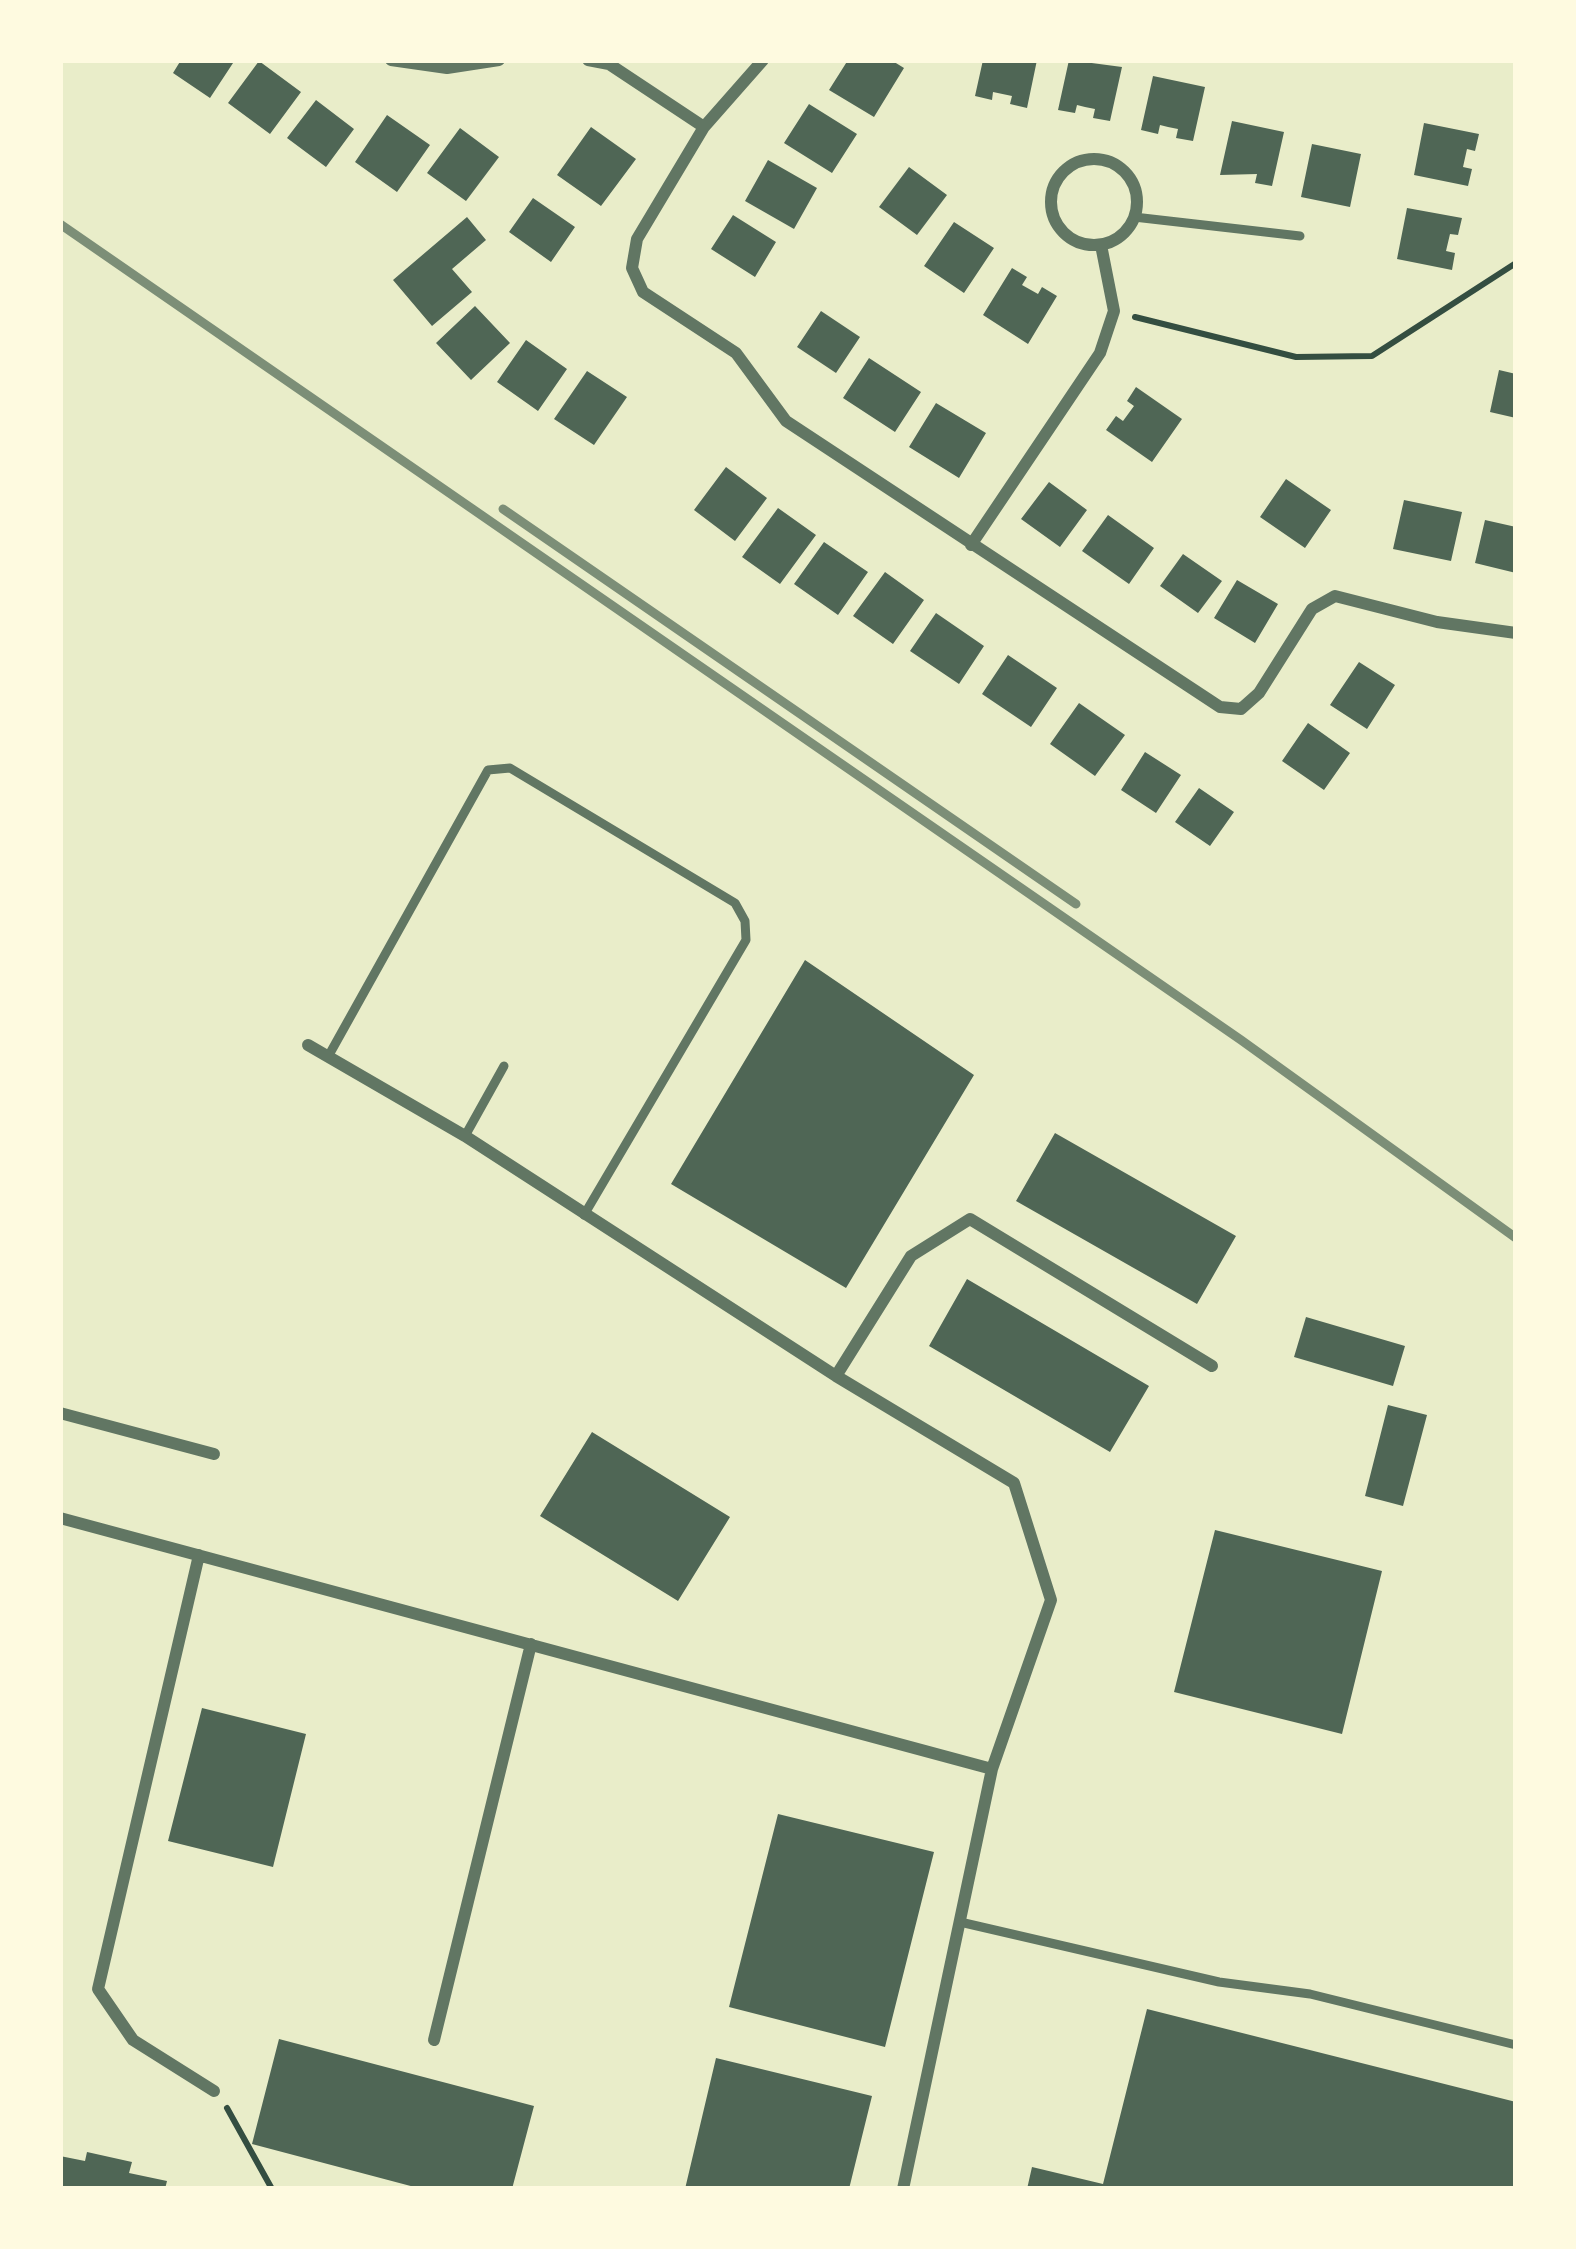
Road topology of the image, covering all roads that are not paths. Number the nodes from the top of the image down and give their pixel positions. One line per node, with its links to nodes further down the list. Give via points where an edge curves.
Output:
1 (391, 60): 2 (street, via 447,68)
2 (499, 60)
3 (588, 60): 5 (street, via 609,64)
4 (763, 60): 5 (street)
5 (704, 127): 9 (street, via 637,238 632,268 643,292 736,353 786,421)
6 (1134, 217): 7 (lane); 8 (street); 8 (street, via 1135,189 1119,167 1092,159 1066,169 1051,193 1054,220 1073,240)
7 (1300, 236)
8 (1101, 244): 9 (street, via 1114,311 1100,353)
9 (971, 545): 10 (street, via 1220,707 1241,709 1312,609 1335,596)
10 (1516, 633)
11 (308, 1045): 12 (street)
12 (328, 1055): 14 (street); 15 (lane, via 488,770 510,768 735,902 746,940)
13 (504, 1066): 14 (lane)
14 (465, 1136): 15 (street)
15 (584, 1214): 17 (street)
16 (1212, 1366): 17 (street, via 970,1220 911,1256)
17 (836, 1376): 23 (street, via 1014,1483 1051,1600)
18 (60, 1413): 19 (street)
19 (214, 1454)
20 (60, 1518): 21 (street)
21 (199, 1555): 22 (street); 27 (street, via 98,1989 133,2040)
22 (531, 1644): 23 (street); 25 (street)
23 (992, 1769): 24 (street)
24 (960, 1922): 26 (lane); 28 (street)
25 (434, 2040)
26 (1516, 2045)
27 (214, 2091)
28 (903, 2189)

